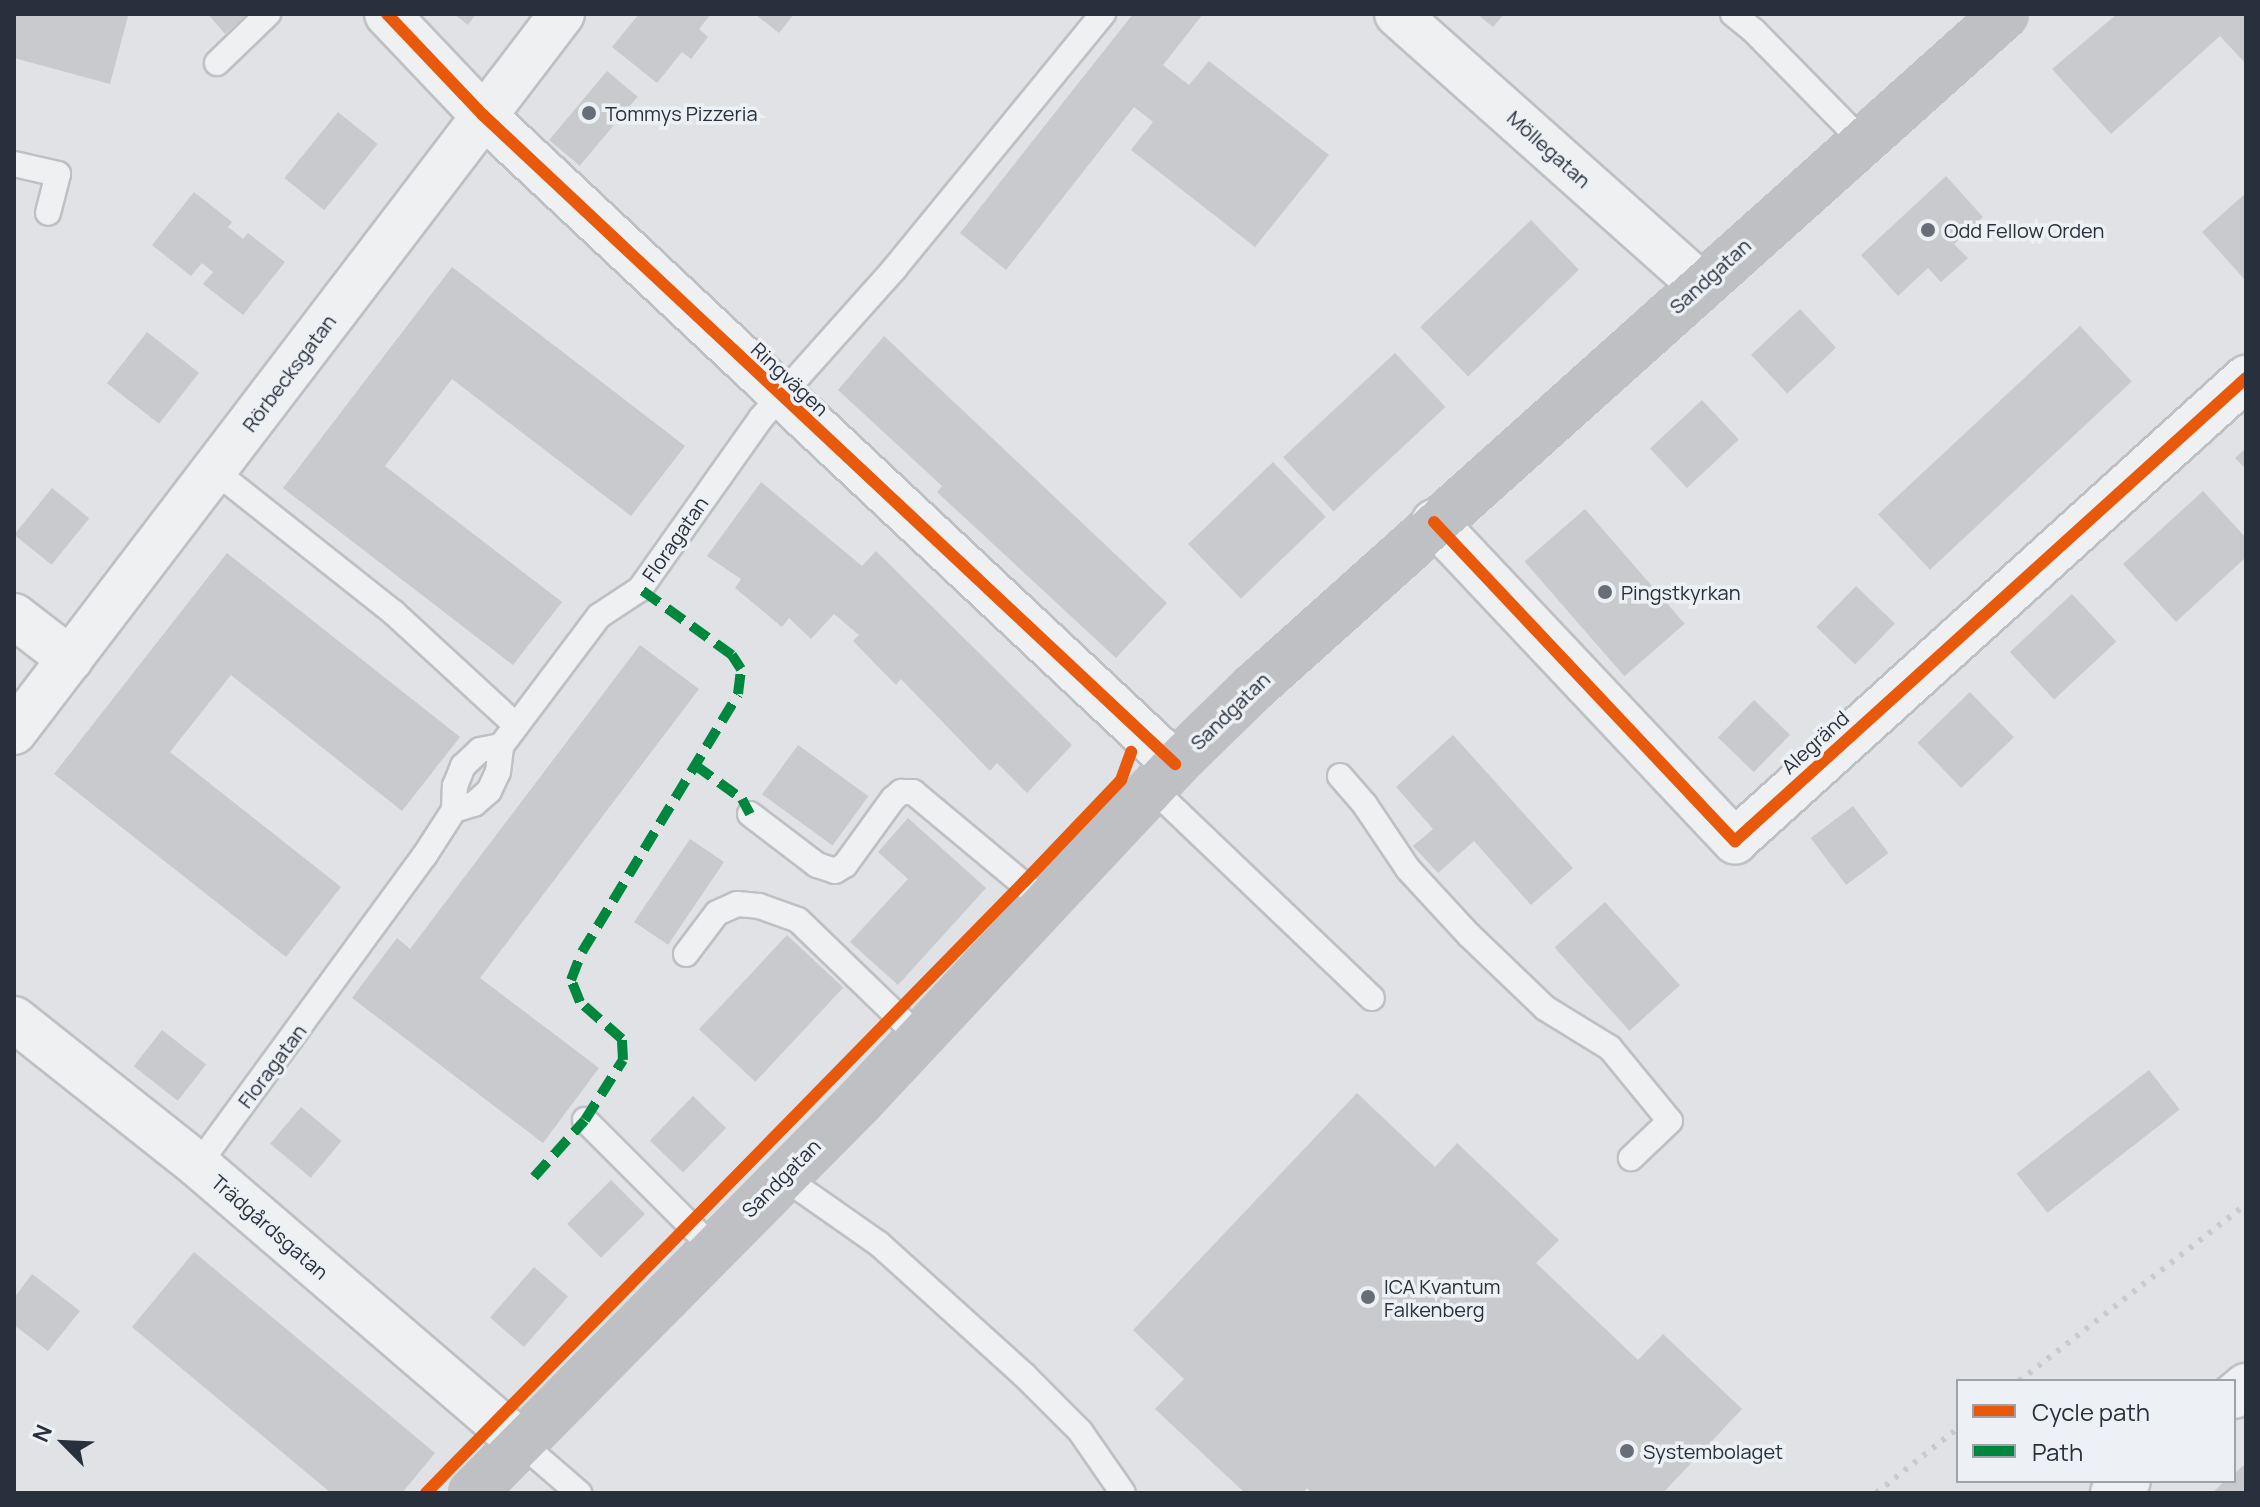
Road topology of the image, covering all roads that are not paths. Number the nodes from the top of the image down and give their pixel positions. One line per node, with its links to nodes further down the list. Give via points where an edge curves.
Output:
1 (268, 14): 8 (lane)
2 (387, 14): 9 (street, Ringvägen)
3 (562, 14): 9 (street, Rörbecksgatan)
4 (1103, 14): 15 (lane, Floragatan, via 894,269)
5 (1397, 14): 13 (street, Möllegatan)
6 (1733, 14): 10 (lane)
7 (2005, 14): 10 (main road, Sandgatan)
8 (217, 63)
9 (483, 115): 15 (street, Ringvägen); 16 (street, Rörbecksgatan)
10 (1861, 140): 13 (main road, Sandgatan)
11 (14, 164): 12 (lane, via 58,174)
12 (48, 213)
13 (1701, 285): 17 (main road, Sandgatan)
14 (2246, 378): 17 (street, Alegränd, via 1735,841)
15 (779, 397): 20 (lane, Floragatan, via 640,589 599,616); 23 (street, Ringvägen)
16 (215, 471): 19 (street, Rörbecksgatan); 20 (lane, via 394,613)
17 (1434, 522): 23 (main road, Sandgatan)
18 (14, 616): 19 (street)
19 (70, 659): 21 (street, Rörbecksgatan)
20 (516, 725): 22 (lane, Floragatan)
21 (14, 732)
22 (501, 746): 25 (lane, Floragatan, via 489,791 474,804); 25 (lane, Floragatan, via 480,750 463,766)
23 (1163, 776): 27 (main road, Sandgatan); 29 (lane)
24 (1340, 776): 33 (lane, via 1408,869 1469,935 1545,1008 1610,1048 1670,1121)
25 (454, 810): 34 (lane, Floragatan, via 320,1003)
26 (750, 814): 27 (lane, via 817,865 835,871 845,865 893,799 913,792)
27 (1046, 903): 31 (main road, Sandgatan)
28 (686, 954): 31 (lane, via 717,913 737,904 759,906 798,920)
29 (1372, 998)
30 (14, 1019): 34 (street, Trädgårdsgatan)
31 (920, 1038): 35 (main road, Sandgatan)
32 (585, 1120): 36 (lane)
33 (1631, 1158)
34 (198, 1165): 37 (street, Trädgårdsgatan)
35 (782, 1176): 36 (main road, Sandgatan); 40 (lane, via 879,1244 979,1334 1080,1431)
36 (712, 1247): 37 (main road, Sandgatan)
37 (521, 1443): 38 (main road, Sandgatan); 39 (lane)
38 (472, 1493)
39 (579, 1493)
40 (1123, 1493)

